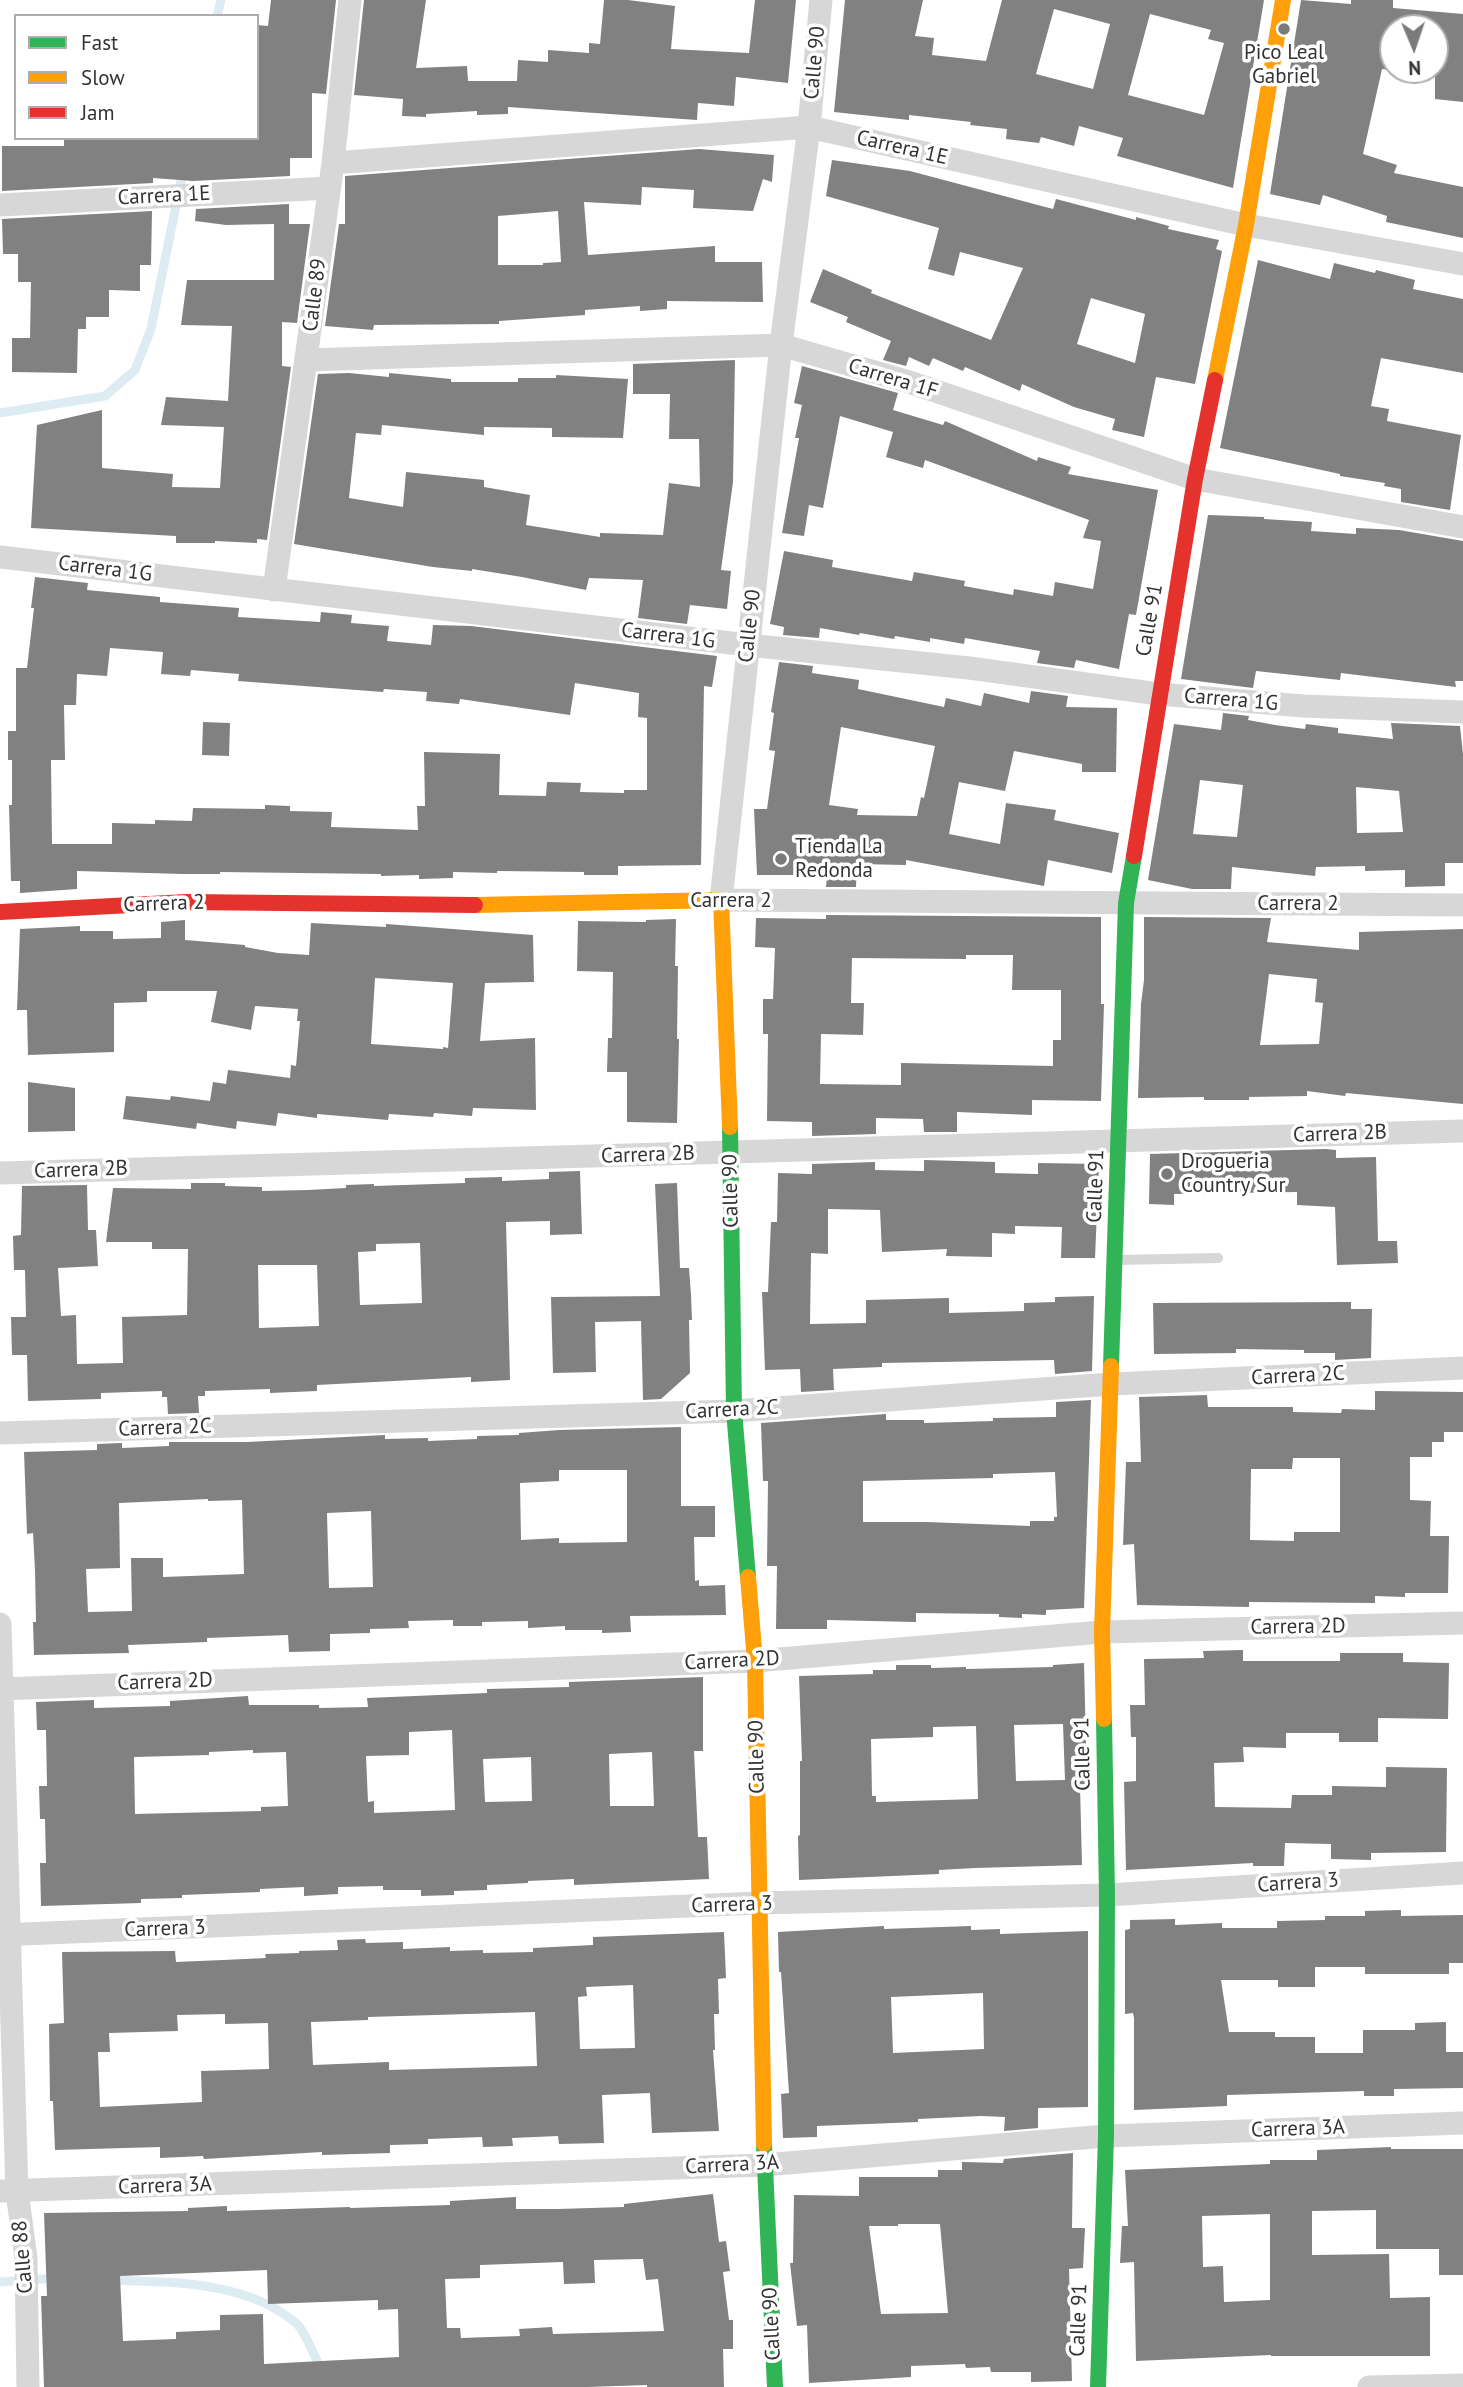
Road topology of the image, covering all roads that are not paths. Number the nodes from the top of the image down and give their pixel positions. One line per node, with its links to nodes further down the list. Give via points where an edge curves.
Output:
1 (350, 0): 5 (street, Calle 89)
2 (821, 0): 4 (street, Calle 90)
3 (1283, 0): 8 (street, Calle 91)
4 (809, 127): 5 (street, Carrera 1E); 8 (street, Carrera 1E); 10 (street, Calle 90)
5 (333, 163): 6 (street, Calle 89)
6 (329, 188): 7 (street, Carrera 1E); 11 (street, Calle 89)
7 (0, 205)
8 (1246, 225): 9 (street, Carrera 1E); 12 (street, Calle 91)
9 (1463, 264)
10 (781, 345): 11 (street, Carrera 1F); 12 (street, Carrera 1F, via 906,381); 16 (street, Calle 90)
11 (307, 360): 15 (street, Calle 89)
12 (1195, 479): 13 (street, Carrera 1F); 17 (street, Calle 91)
13 (1463, 527)
14 (0, 557): 15 (street, Carrera 1G)
15 (274, 590): 16 (street, Carrera 1G)
16 (748, 645): 17 (street, Carrera 1G); 19 (street, Calle 90)
17 (1159, 694): 18 (street, Carrera 1G); 20 (street, Calle 91)
18 (1463, 712)
19 (721, 900): 20 (street, Carrera 2); 22 (street, Carrera 2, via 457,905 187,902); 25 (street, Calle 90)
20 (1126, 903): 21 (street, Carrera 2); 24 (street, Calle 91)
21 (1463, 905)
22 (0, 912)
23 (1463, 1130): 24 (street, Carrera 2B)
24 (1118, 1140): 25 (street, Carrera 2B); 28 (street, Calle 91)
25 (731, 1153): 26 (street, Carrera 2B); 31 (street, Calle 90)
26 (0, 1172)
27 (1218, 1258): 28 (lane)
28 (1115, 1260): 30 (street, Calle 91)
29 (1463, 1368): 30 (street, Carrera 2C)
30 (1112, 1384): 31 (street, Carrera 2C); 35 (street, Calle 91)
31 (734, 1412): 32 (street, Carrera 2C); 36 (street, Calle 90)
32 (0, 1433)
33 (1463, 1623): 35 (street, Carrera 2D)
34 (0, 1624): 37 (street, Calle 88)
35 (1102, 1632): 36 (street, Carrera 2D); 39 (street, Calle 91)
36 (755, 1661): 37 (street, Carrera 2D); 40 (street, Calle 90)
37 (1, 1688): 41 (street, Calle 88)
38 (1463, 1873): 39 (street, Carrera 3)
39 (1107, 1895): 40 (street, Carrera 3); 43 (street, Calle 91)
40 (759, 1903): 41 (street, Carrera 3); 44 (street, Calle 90)
41 (5, 1935): 45 (street, Calle 88)
42 (1463, 2123): 43 (street, Carrera 3A)
43 (1106, 2137): 44 (street, Carrera 3A); 49 (street, Calle 91)
44 (764, 2165): 45 (street, Carrera 3A); 48 (street, Calle 90)
45 (8, 2192): 47 (street, Calle 88, via 26,2258)
46 (1463, 2385): 50 (street)
47 (28, 2387)
48 (775, 2387)
49 (1098, 2387)
50 (1369, 2387)

